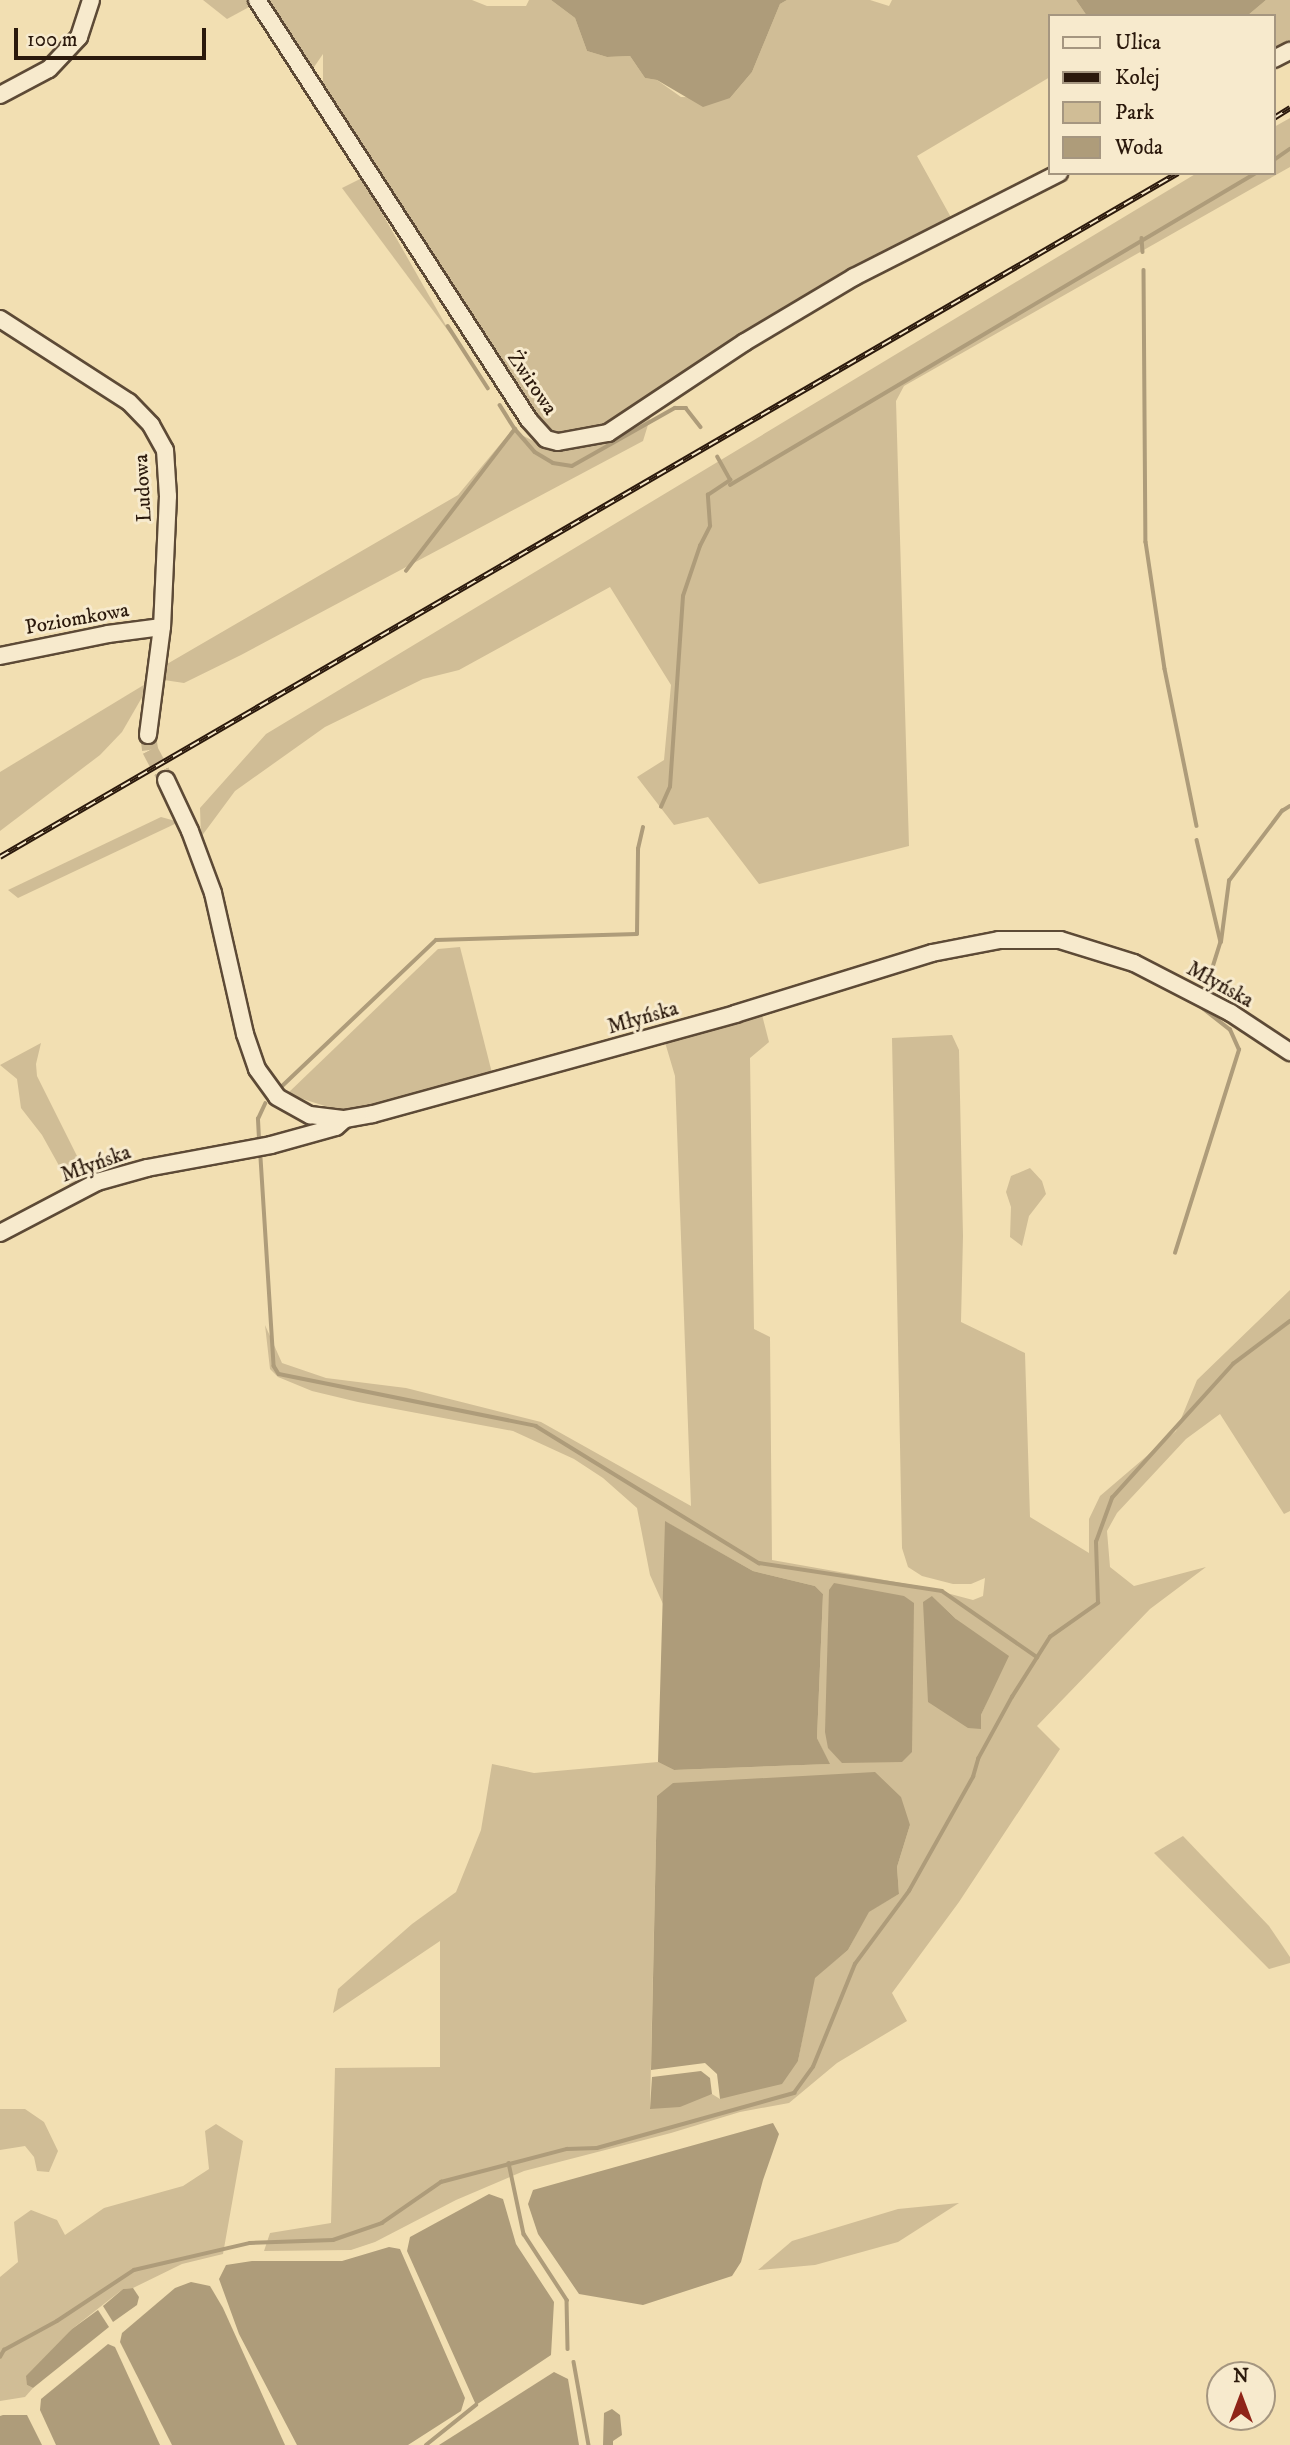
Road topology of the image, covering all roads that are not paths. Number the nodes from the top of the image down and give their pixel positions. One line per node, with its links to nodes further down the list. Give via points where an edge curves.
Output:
1 (91, 0): 3 (street, via 79,37 50,69)
2 (257, 0): 4 (street, Żwirowa, via 529,420 546,439 558,442 608,433 854,277)
3 (0, 95)
4 (1055, 175)
5 (0, 319): 6 (street, Ludowa, via 123,397 160,437 168,496)
6 (162, 627): 7 (street, Poziomkowa); 8 (street, Ludowa)
7 (0, 656)
8 (148, 735)
9 (166, 780): 11 (street, via 213,893 248,1045 262,1080 289,1106 310,1115)
10 (1290, 1052): 11 (street, Młyńska, via 1231,1013 1134,964 1060,940 999,940 932,953 683,1029)
11 (345, 1119): 12 (street, Młyńska, via 336,1127 271,1145 97,1182)
12 (0, 1233)

